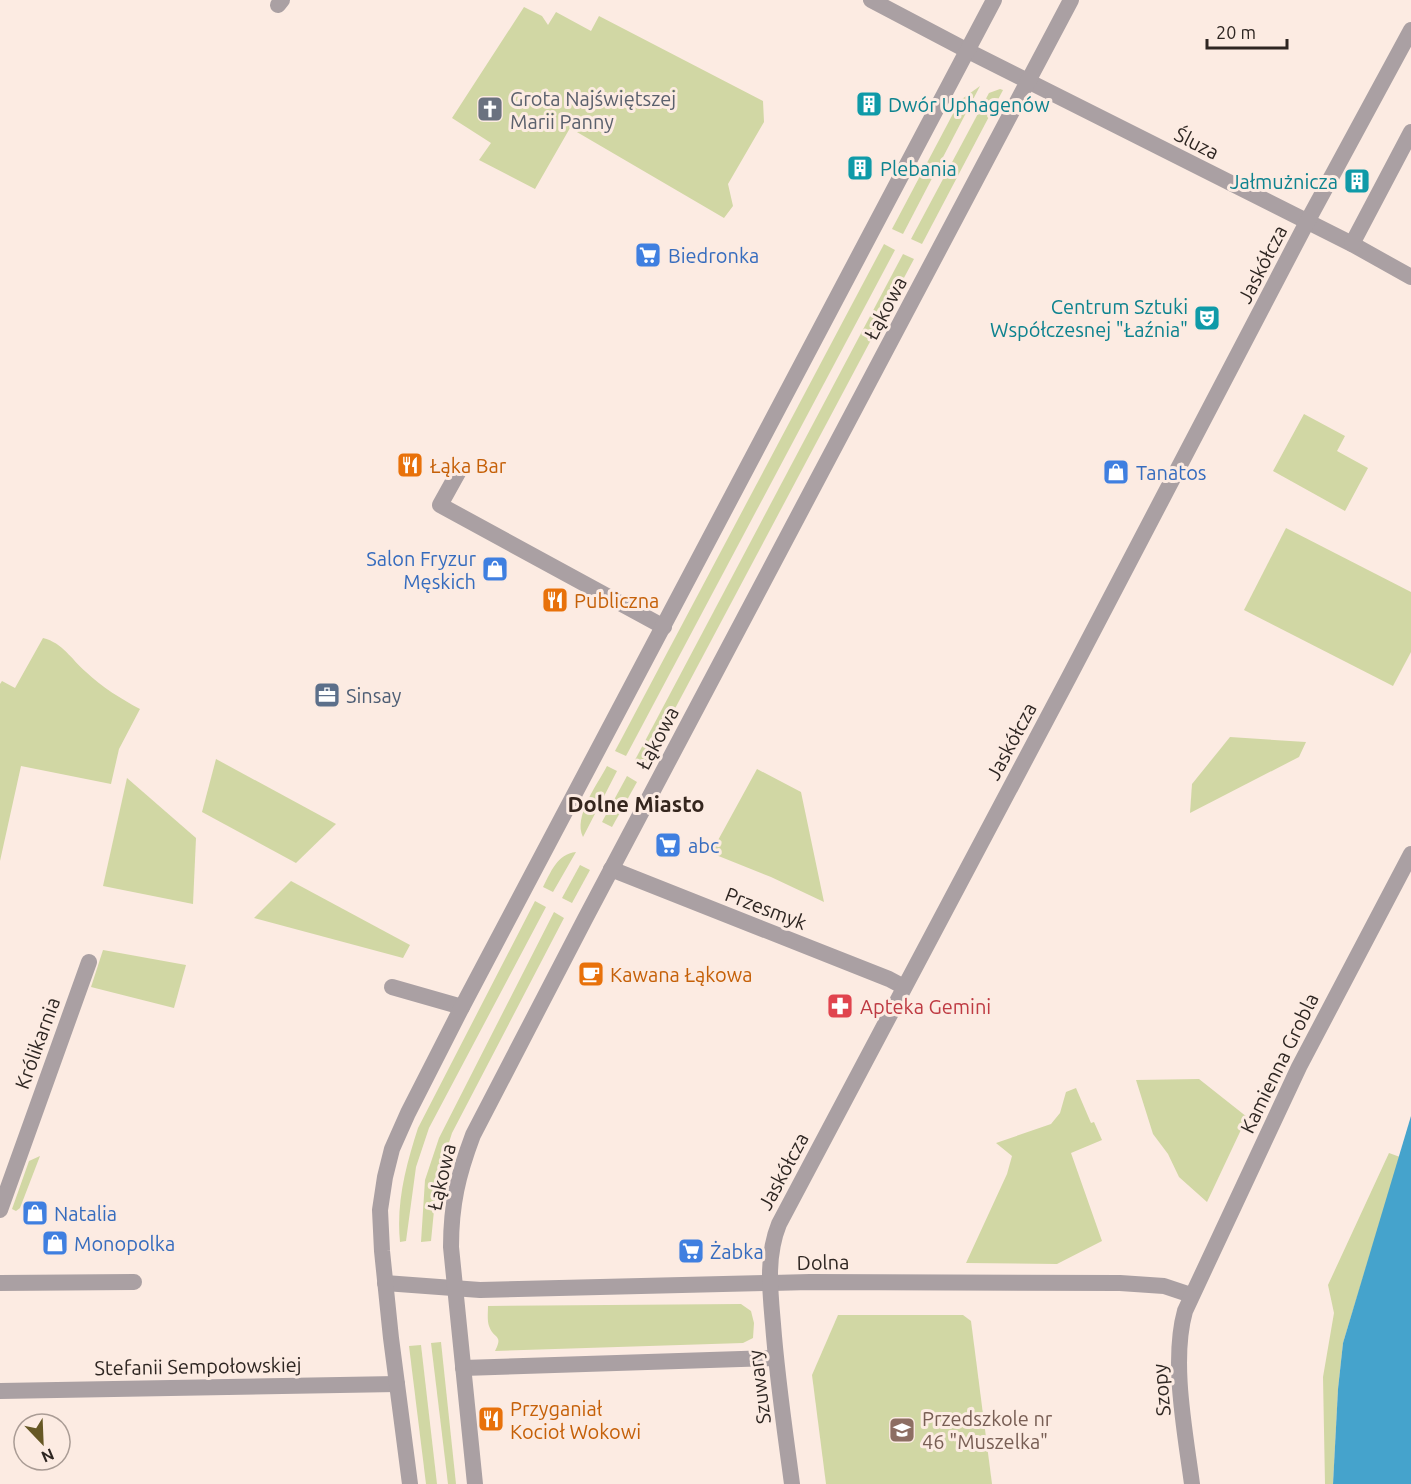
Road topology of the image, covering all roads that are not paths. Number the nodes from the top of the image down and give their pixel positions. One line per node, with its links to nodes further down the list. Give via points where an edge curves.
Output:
1 (871, 0): 5 (street, Śluza)
2 (994, 0): 5 (street)
3 (1071, 0): 6 (street, Łąkowa)
4 (1411, 30): 8 (street)
5 (968, 51): 6 (street, Śluza); 12 (street)
6 (1028, 80): 8 (street, Śluza); 14 (street, Łąkowa)
7 (1411, 132): 9 (street)
8 (1307, 222): 9 (street, Śluza); 17 (street, Jaskółcza)
9 (1352, 244): 10 (street, Śluza)
10 (1411, 277)
11 (460, 469): 12 (street, via 440,506)
12 (664, 627): 18 (street)
13 (1411, 854): 26 (street, Kamienna Grobla, via 1299,1067)
14 (611, 869): 17 (street, Przesmyk); 25 (street, Łąkowa, via 472,1135 459,1172 452,1211)
15 (89, 962): 19 (street, Królikarnia)
16 (392, 987): 18 (street)
17 (904, 987): 24 (street, Jaskółcza, via 778,1224 772,1242)
18 (462, 1007): 23 (street, via 392,1149 380,1210)
19 (7, 1171): 20 (street, Królikarnia)
20 (0, 1210)
21 (134, 1282): 22 (street)
22 (0, 1283)
23 (385, 1283): 25 (street, Dolna); 29 (street)
24 (770, 1285): 25 (street, Dolna); 26 (street, Dolna, via 1141,1284); 27 (street, Szuwary)
25 (454, 1288): 28 (street, Łąkowa)
26 (1191, 1295): 34 (street, Szopy, via 1179,1329 1178,1365)
27 (775, 1358): 28 (street); 33 (street, Szuwary)
28 (463, 1368): 32 (street, Łąkowa)
29 (397, 1384): 30 (street, Stefanii Sempołowskiej); 31 (street)
30 (0, 1391)
31 (410, 1484)
32 (475, 1484)
33 (792, 1484)
34 (1192, 1484)

